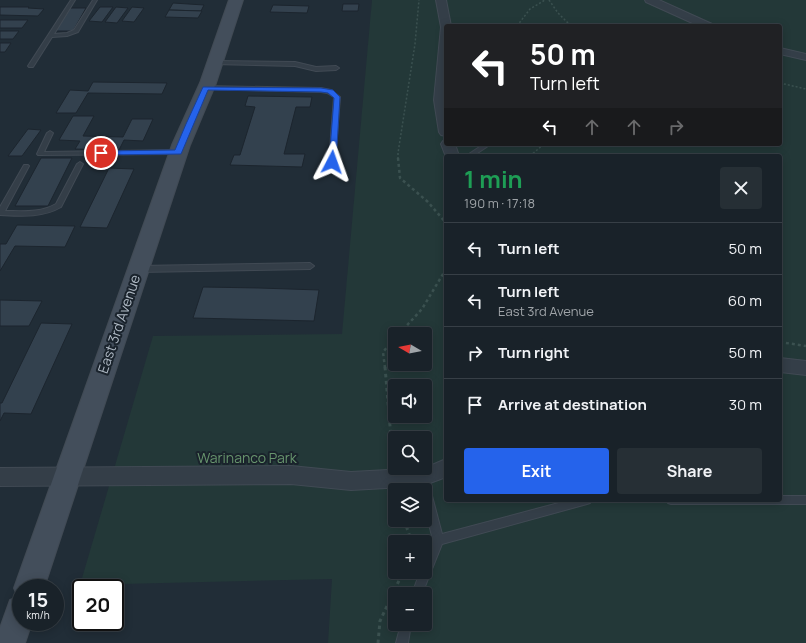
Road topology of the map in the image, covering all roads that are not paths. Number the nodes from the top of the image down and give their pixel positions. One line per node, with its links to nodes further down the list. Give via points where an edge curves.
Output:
1 (73, 0): 8 (lane)
2 (95, 0): 8 (lane, via 73,34)
3 (236, 0): 12 (street, East 3rd Avenue)
4 (441, 0): 6 (street)
5 (650, 0): 7 (street)
6 (445, 24)
7 (704, 24)
8 (50, 35): 13 (lane)
9 (782, 51): 11 (street)
10 (444, 52): 16 (street, via 440,100)
11 (806, 57)
12 (215, 63): 14 (lane, via 295,64 316,69); 15 (street, East 3rd Avenue)
13 (31, 66)
14 (336, 68)
15 (206, 88): 19 (street, East 3rd Avenue); 21 (lane, via 314,90 334,94 337,97)
16 (444, 121)
17 (50, 133): 19 (lane, via 40,154)
18 (485, 146): 20 (lane)
19 (178, 152): 25 (street, East 3rd Avenue)
20 (471, 154)
21 (332, 162)
22 (80, 164): 23 (lane, via 59,205 53,210 0,212)
23 (26, 166)
24 (310, 266): 25 (lane)
25 (138, 269): 30 (street, East 3rd Avenue)
26 (782, 365): 27 (street)
27 (806, 368)
28 (444, 469): 31 (street)
29 (0, 477): 30 (street)
30 (67, 477): 31 (street, via 291,475 351,481); 36 (street, East 3rd Avenue)
31 (422, 477): 35 (lane)
32 (782, 500): 33 (lane)
33 (806, 500)
34 (580, 502): 35 (lane)
35 (438, 540): 37 (lane)
36 (32, 579)
37 (420, 587)
38 (14, 631): 40 (street)
39 (405, 631): 41 (lane)
40 (10, 643)
41 (402, 643)

